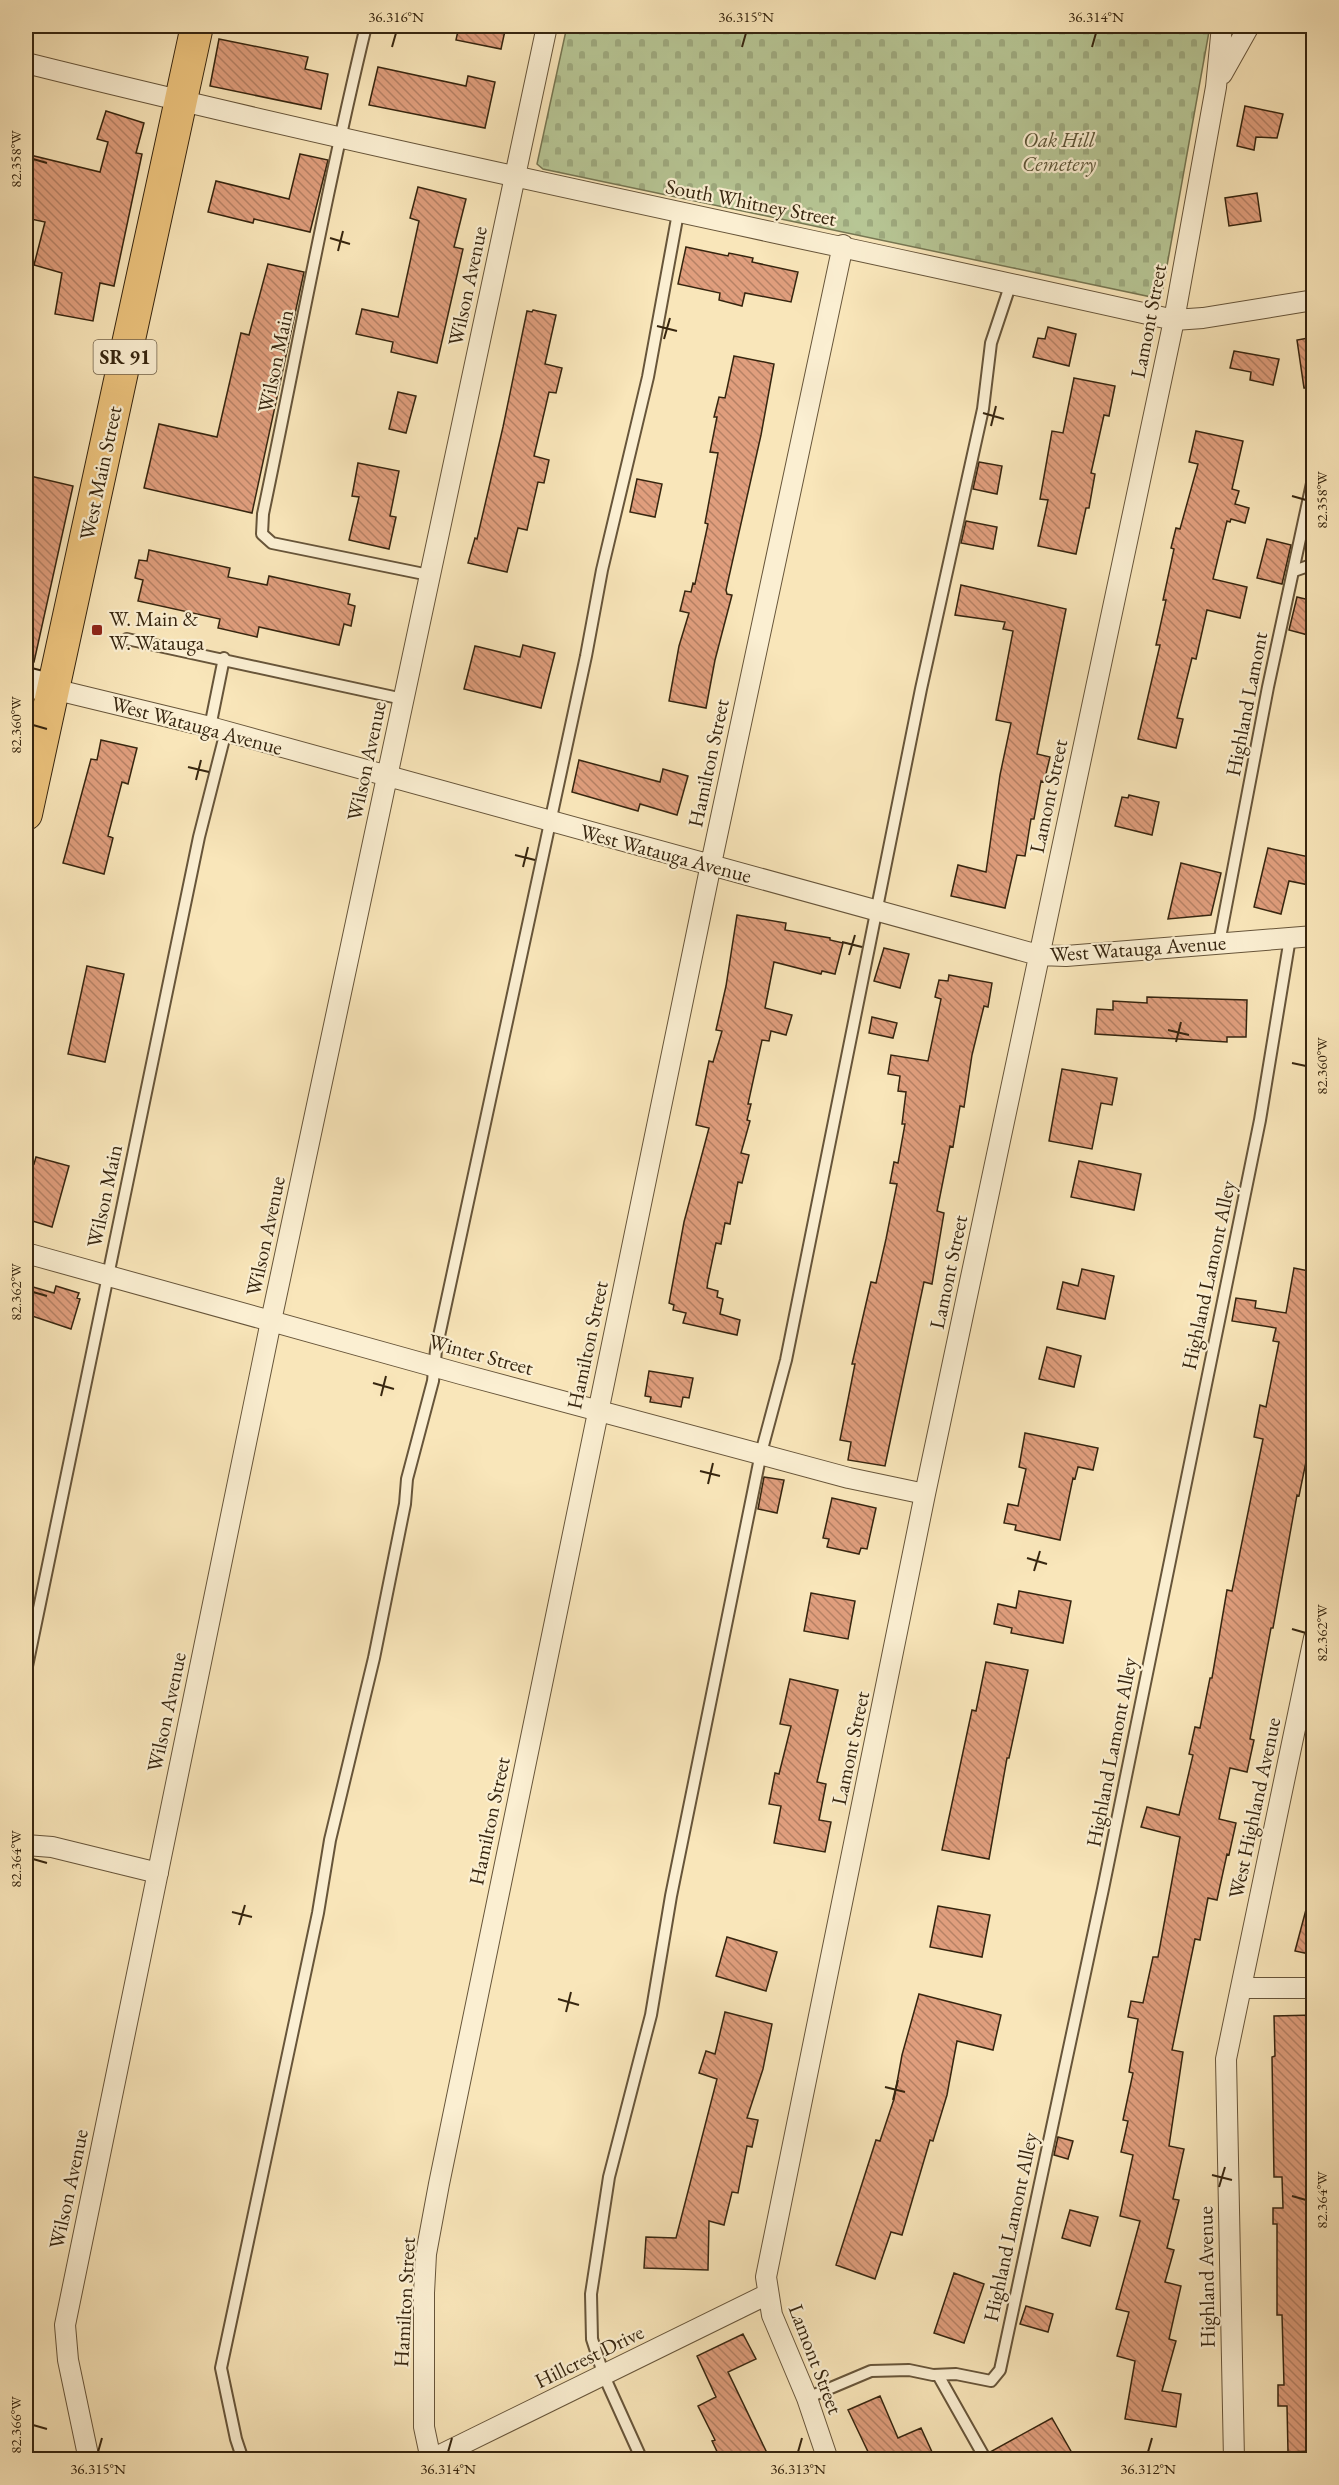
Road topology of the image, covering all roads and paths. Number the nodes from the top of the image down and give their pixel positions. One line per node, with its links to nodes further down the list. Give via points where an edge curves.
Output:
1 (197, 26): 8 (main road, West Main Street / SR 91)
2 (366, 26): 9 (lane, Wilson Main)
3 (547, 26): 10 (street, Wilson Avenue)
4 (1222, 26): 7 (street, Lamont Street)
5 (1249, 26): 7 (street, Lamont Street)
6 (26, 63): 8 (street, South Whitney Street)
7 (1216, 87): 15 (street, Lamont Street)
8 (180, 102): 9 (street, South Whitney Street); 22 (main road, West Main Street / SR 91)
9 (339, 139): 10 (street, South Whitney Street); 19 (lane, Wilson Main, via 262,534 272,543)
10 (515, 177): 11 (street, South Whitney Street); 19 (street, Wilson Avenue)
11 (678, 213): 12 (street, South Whitney Street); 27 (lane, via 648,377)
12 (843, 245): 13 (street, South Whitney Street); 28 (street, Hamilton Street)
13 (1011, 283): 15 (street, South Whitney Street); 29 (lane, via 991,344 983,410)
14 (1314, 300): 15 (street, South Whitney Street)
15 (1174, 320): 33 (street, Lamont Street)
16 (1314, 474): 18 (lane, Highland Lamont)
17 (1314, 564): 18 (lane)
18 (1294, 571): 32 (lane, Highland Lamont)
19 (429, 575): 23 (street, Wilson Avenue)
20 (127, 639): 21 (lane)
21 (224, 658): 23 (lane); 24 (lane, Wilson Main)
22 (39, 686): 24 (street, West Watauga Avenue); 26 (main road, West Main Street / SR 91)
23 (403, 699): 25 (street, Wilson Avenue)
24 (218, 729): 25 (street, West Watauga Avenue); 35 (lane, Wilson Main)
25 (388, 777): 27 (street, West Watauga Avenue); 36 (street, Wilson Avenue)
26 (26, 814)
27 (549, 822): 28 (street, West Watauga Avenue); 37 (lane)
28 (711, 864): 29 (street, West Watauga Avenue); 38 (street, Hamilton Street)
29 (876, 910): 33 (street, West Watauga Avenue); 39 (lane, via 786,1360)
30 (1314, 936): 31 (street, West Watauga Avenue)
31 (1290, 938): 32 (street, West Watauga Avenue); 48 (lane, Highland Lamont Alley, via 1260,1120 1006,2351 1000,2370 991,2381 956,2374)
32 (1219, 943): 33 (street, West Watauga Avenue)
33 (1038, 955): 40 (street, Lamont Street)
34 (26, 1253): 35 (street, Winter Street)
35 (107, 1276): 36 (street, Winter Street); 42 (lane, Wilson Main)
36 (271, 1321): 37 (street, Winter Street); 44 (street, Wilson Avenue)
37 (434, 1367): 38 (street, Winter Street); 52 (lane, via 407,1479 375,1658 330,1840 318,1913 221,2368)
38 (598, 1410): 39 (street, Winter Street); 53 (street, Hamilton Street, via 426,2254 424,2427)
39 (761, 1453): 40 (street, Winter Street); 49 (lane, via 671,1896 651,2015 609,2177 591,2295 592,2339)
40 (925, 1494): 47 (street, Lamont Street, via 766,2277)
41 (1314, 1638): 45 (street, West Highland Avenue)
42 (26, 1671)
43 (26, 1845): 44 (street, via 52,1847)
44 (158, 1873): 51 (street, Wilson Avenue, via 65,2325 68,2360)
45 (1242, 1988): 46 (street); 57 (street, Highland Avenue, via 1224,2076)
46 (1314, 1988)
47 (768, 2294): 49 (street, Hillcrest Drive); 50 (street, Lamont Street, via 780,2337)
48 (938, 2375): 50 (lane, Highland Lamont Alley, via 909,2370 871,2371); 56 (lane)
49 (604, 2376): 53 (street, Hillcrest Drive); 54 (lane)
50 (807, 2398): 55 (street, Lamont Street)
51 (90, 2460)
52 (243, 2460)
53 (431, 2460)
54 (642, 2460)
55 (828, 2460)
56 (986, 2460)
57 (1234, 2460)

